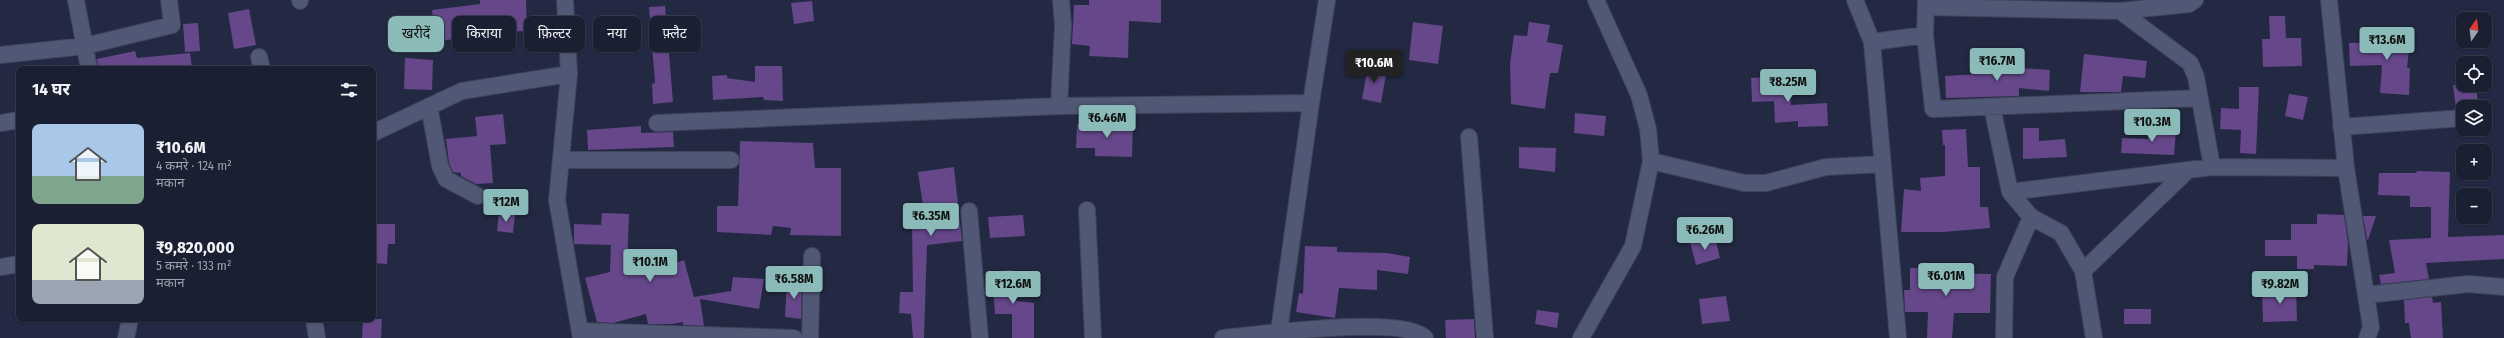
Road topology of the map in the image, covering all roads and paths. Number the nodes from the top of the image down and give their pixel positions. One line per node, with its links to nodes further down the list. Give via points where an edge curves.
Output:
1 (76, 0): 14 (street)
2 (169, 0): 14 (street, via 172,25)
3 (565, 0): 17 (street)
4 (1062, 0): 21 (street)
5 (1327, 0): 19 (street)
6 (1596, 0): 32 (street, via 1639,95 1648,129)
7 (1855, 0): 13 (street)
8 (2195, 0): 11 (street, via 2189,4)
9 (2329, 0): 27 (street)
10 (1926, 3): 11 (street); 12 (street)
11 (2120, 11): 18 (street, via 2190,63)
12 (1925, 35): 13 (street); 22 (street, via 1933,109)
13 (1872, 42): 33 (street)
14 (85, 46): 15 (street); 16 (street)
15 (0, 55)
16 (89, 66)
17 (569, 74): 20 (street, via 462,91); 30 (street)
18 (2200, 98): 22 (street); 34 (street)
19 (1311, 102): 21 (street); 51 (street)
20 (429, 106): 28 (street); 38 (street, via 440,166 446,179)
21 (1059, 106): 26 (street)
22 (1992, 106): 37 (street)
23 (2456, 119): 27 (street)
24 (16, 120): 25 (street)
25 (0, 123)
26 (657, 123)
27 (2341, 127): 35 (street)
28 (376, 132)
29 (1469, 137): 61 (street)
30 (561, 160): 31 (street); 50 (street, via 557,200)
31 (731, 160)
32 (1651, 161): 33 (street, via 1744,183 1766,183 1826,167); 62 (street, via 1633,246)
33 (1883, 164): 63 (street)
34 (2212, 167): 35 (street); 36 (street)
35 (2346, 168): 47 (street)
36 (2187, 170): 37 (street); 45 (street)
37 (2010, 192): 41 (street)
38 (478, 196)
39 (1087, 210): 58 (street)
40 (969, 211): 57 (street)
41 (2031, 217): 45 (street, via 2061,233); 64 (street, via 2005,277)
42 (812, 256): 56 (street)
43 (16, 264): 44 (street)
44 (0, 267)
45 (2083, 272): 65 (street)
46 (2504, 287): 47 (street, via 2468,284)
47 (2366, 295): 66 (street, via 2371,326)
48 (129, 322): 53 (street)
49 (314, 322): 54 (street)
50 (581, 335): 52 (street)
51 (1279, 335): 59 (street); 60 (street, via 1382,326 1409,328)
52 (682, 336): 55 (street)
53 (126, 338)
54 (317, 338)
55 (794, 338)
56 (810, 338)
57 (980, 338)
58 (1093, 338)
59 (1223, 338)
60 (1425, 338)
61 (1485, 338)
62 (1581, 338)
63 (1898, 338)
64 (2004, 338)
65 (2094, 338)
66 (2367, 338)

